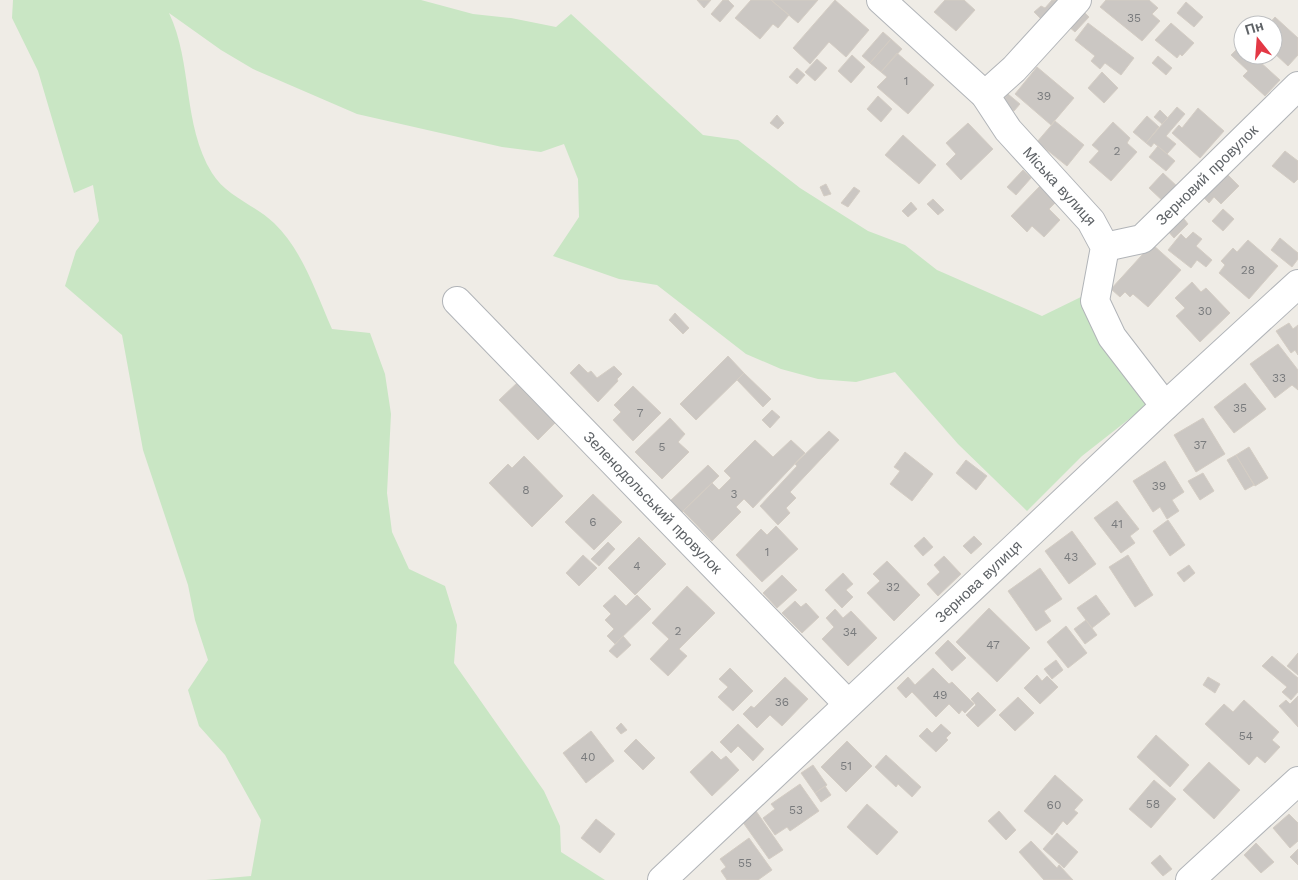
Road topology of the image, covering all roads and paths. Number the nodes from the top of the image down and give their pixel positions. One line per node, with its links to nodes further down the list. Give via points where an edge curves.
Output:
1 (881, 0): 4 (street, Міська вулиця)
2 (1077, 0): 4 (street, via 1014,69)
3 (1298, 86): 5 (street, Зерновий провулок, via 1142,239)
4 (985, 95): 5 (street, Міська вулиця, via 1008,130 1091,221)
5 (1105, 247): 8 (street, via 1095,301 1112,337)
6 (1298, 284): 8 (street, Зернова вулиця)
7 (457, 301): 9 (street, Зеленодольський провулок)
8 (1165, 406): 9 (street, Зернова вулиця)
9 (848, 704): 11 (street, Зернова вулиця)
10 (1298, 781): 12 (street)
11 (662, 880)
12 (1190, 880)

